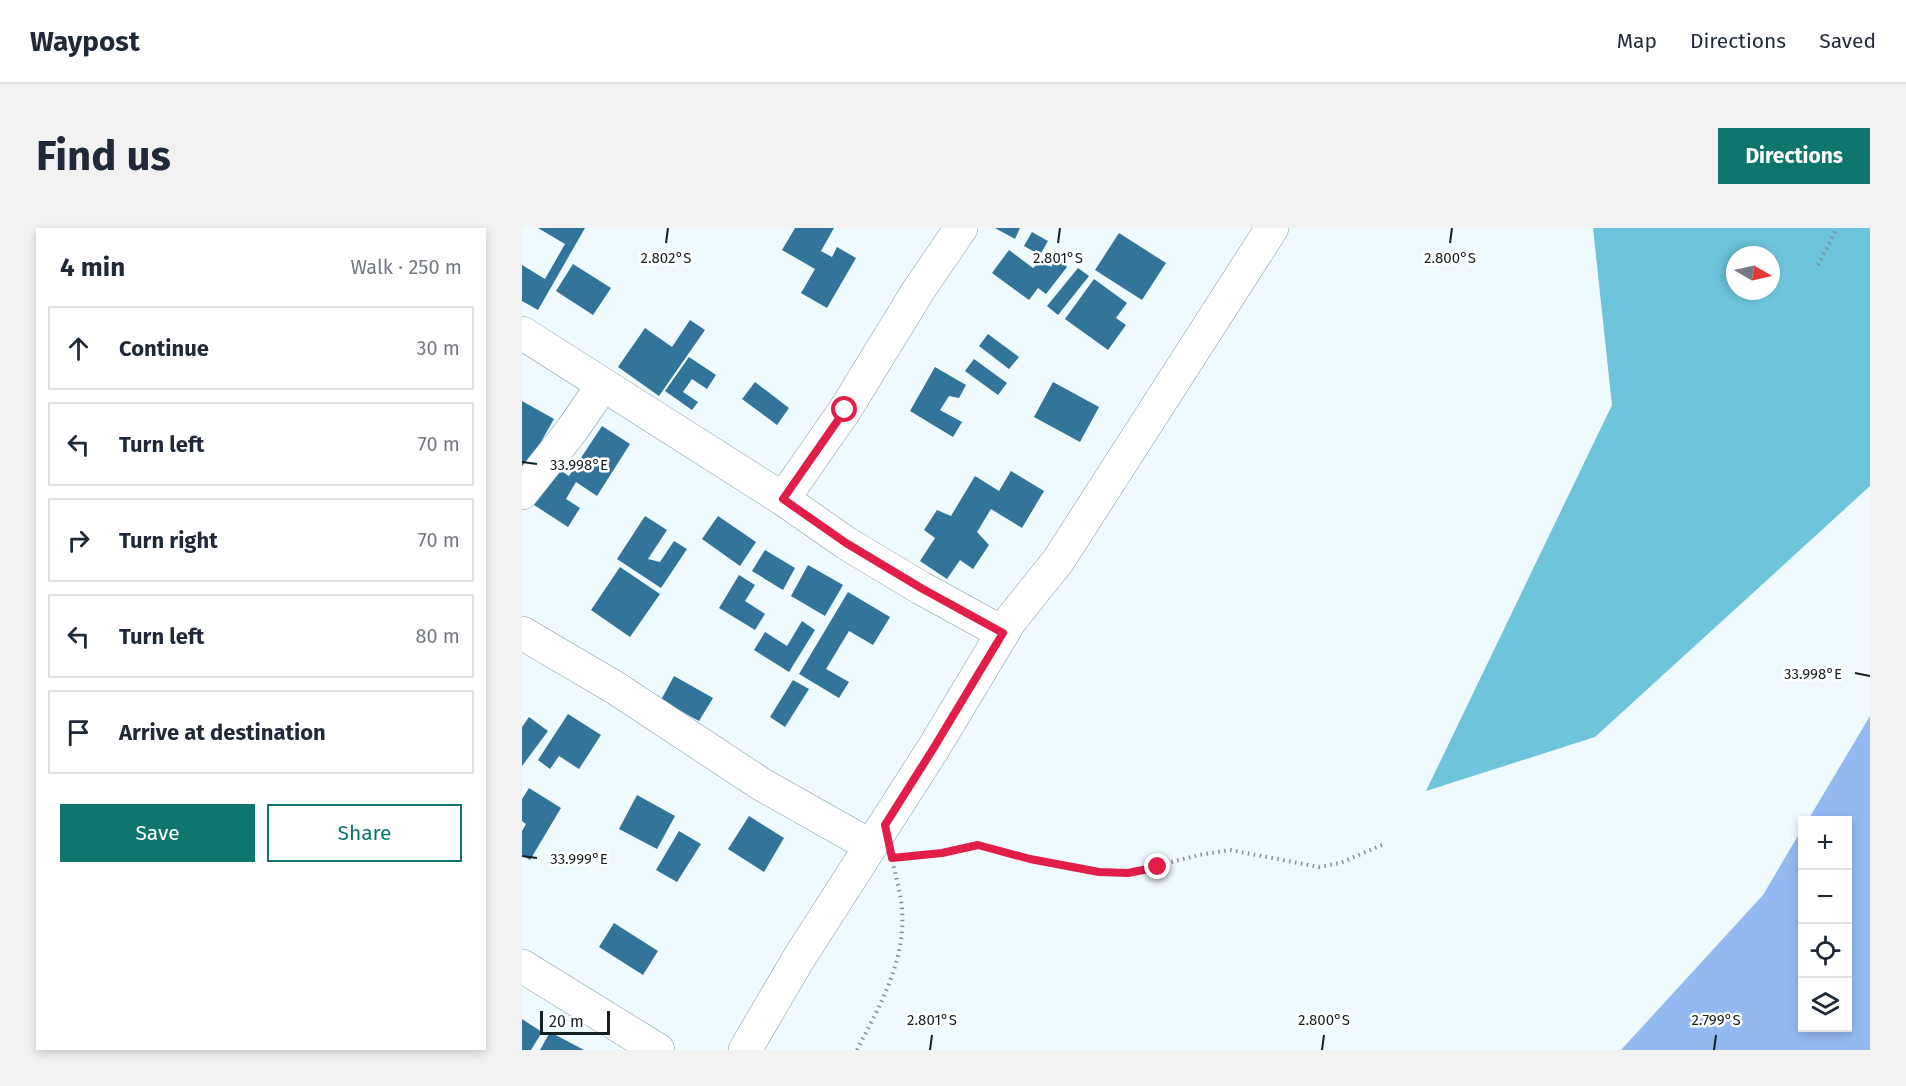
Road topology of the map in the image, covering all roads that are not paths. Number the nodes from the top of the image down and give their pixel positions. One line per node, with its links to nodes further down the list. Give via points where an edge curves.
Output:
1 (961, 228): 6 (street)
2 (1272, 228): 8 (street, via 1058,561)
3 (522, 333): 4 (street)
4 (603, 385): 5 (street); 6 (street)
5 (522, 493)
6 (783, 499): 8 (street, via 846,543)
7 (522, 633): 9 (street, via 614,687 761,784)
8 (1003, 633): 9 (street)
9 (871, 846): 12 (street)
10 (522, 966): 11 (street)
11 (658, 1050)
12 (745, 1050)

